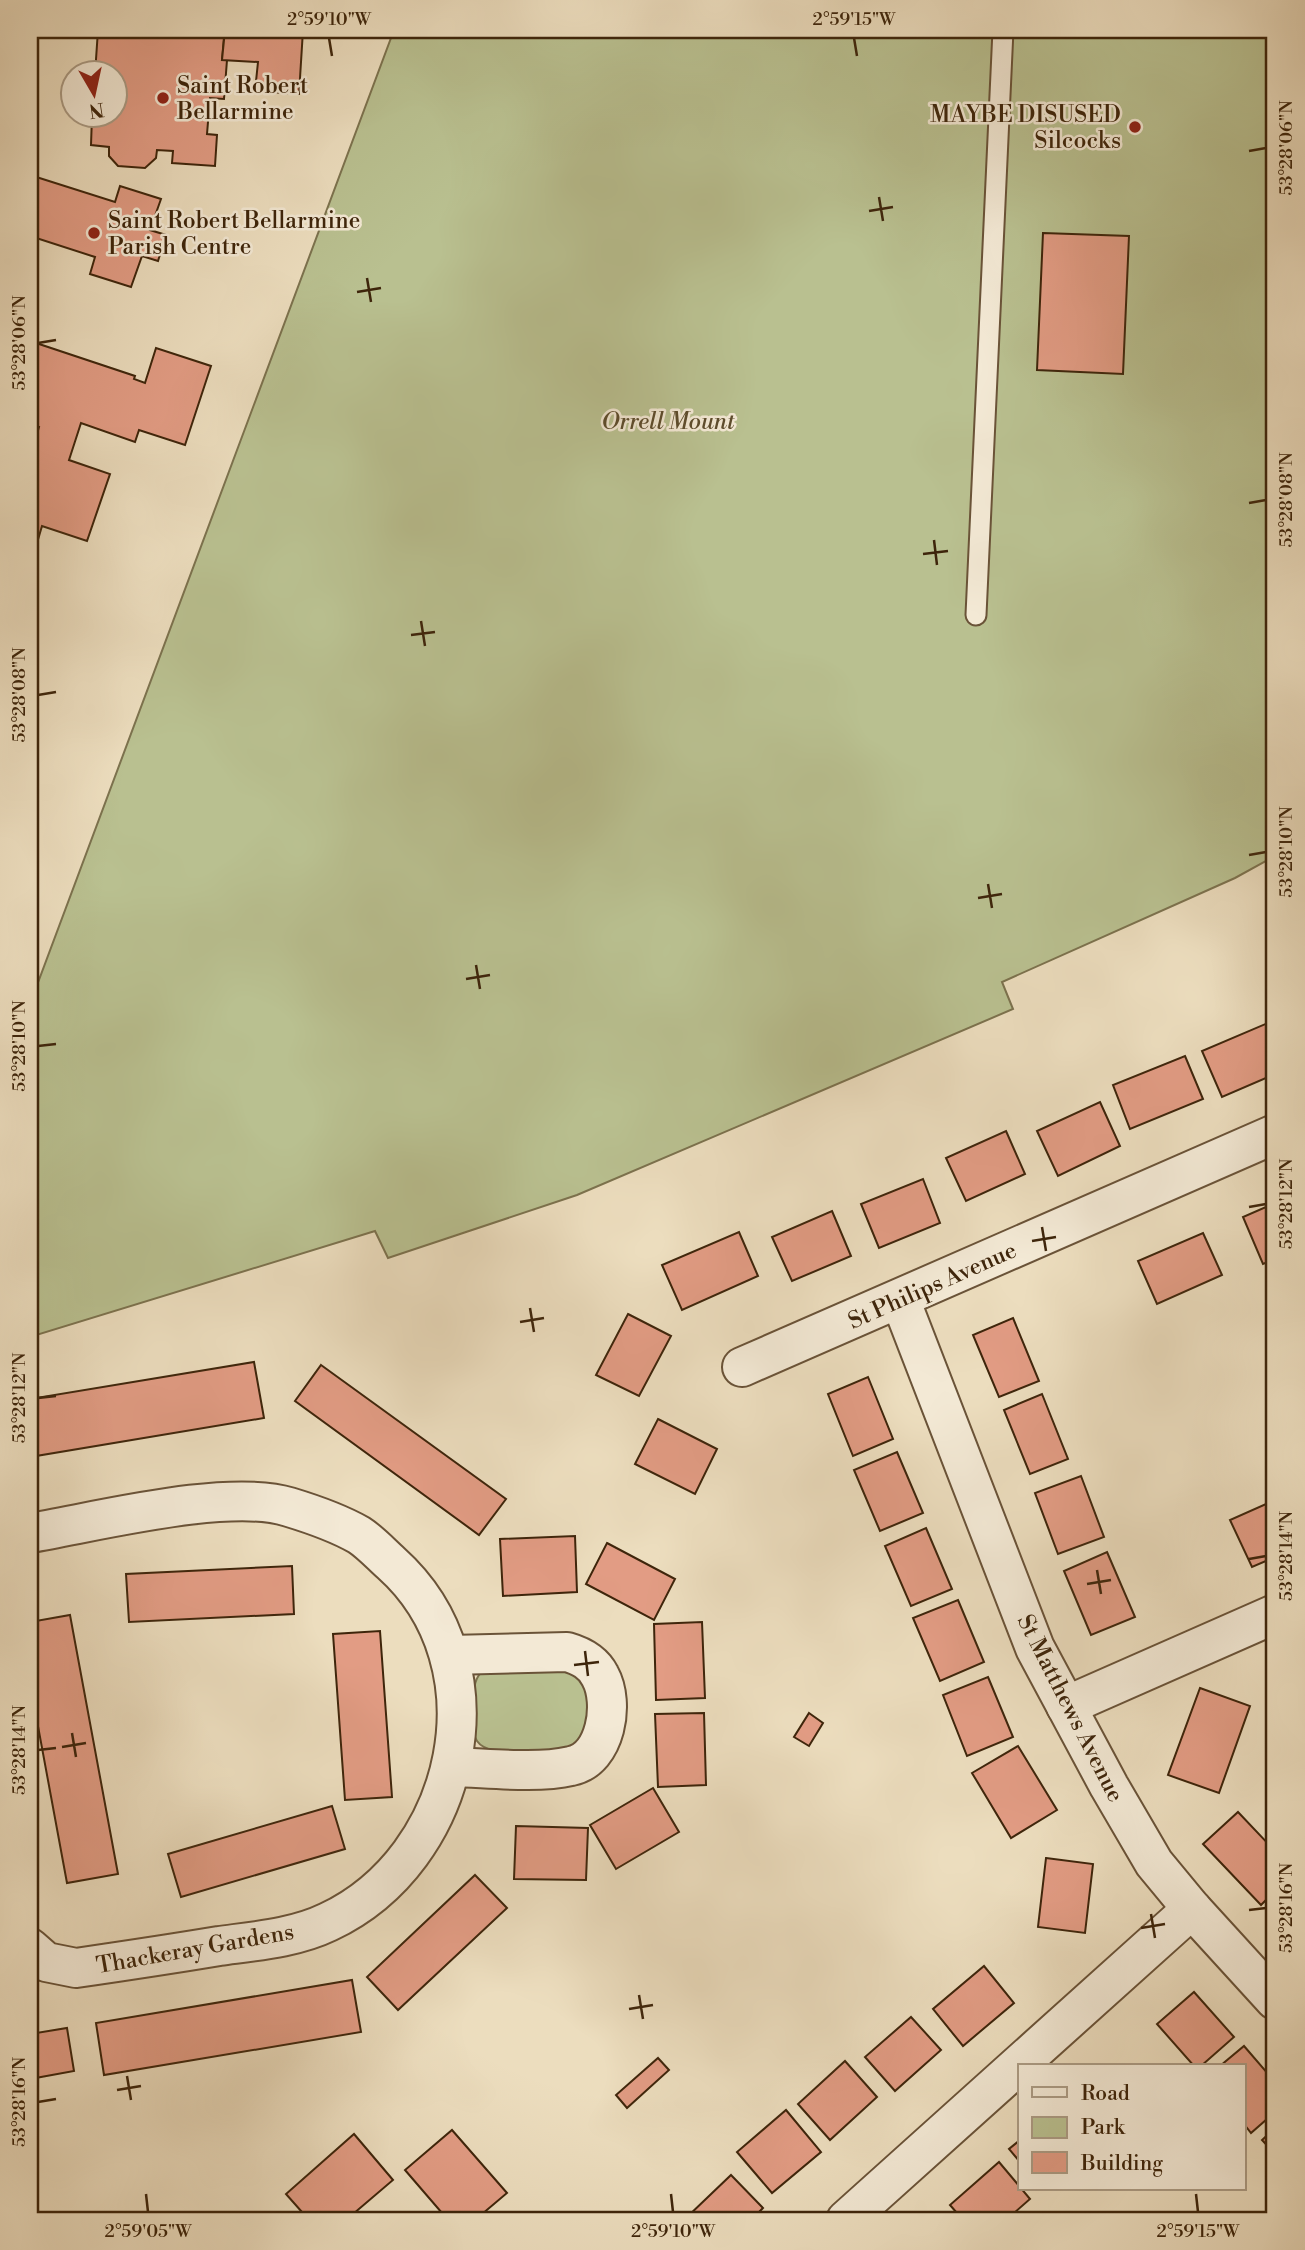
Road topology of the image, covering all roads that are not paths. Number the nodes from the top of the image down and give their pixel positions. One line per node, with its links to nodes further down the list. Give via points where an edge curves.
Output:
1 (1003, 30): 2 (lane)
2 (976, 615)
3 (1275, 1134): 4 (street, St Philips Avenue)
4 (900, 1299): 5 (street, St Philips Avenue); 9 (street, St Matthews Avenue, via 1035,1648)
5 (742, 1367)
6 (30, 1533): 8 (street, Thackeray Gardens, via 212,1503 287,1506 360,1536 398,1569 420,1594)
7 (1275, 1614): 9 (street)
8 (451, 1655): 10 (street, Thackeray Gardens, via 457,1726); 10 (street, via 567,1652 582,1656 605,1685 606,1727 596,1751 572,1766)
9 (1066, 1706): 11 (street, St Matthews Avenue, via 1154,1863)
10 (453, 1767): 12 (street, Thackeray Gardens, via 423,1839 408,1858 370,1896 328,1922 285,1936 76,1968 46,1962)
11 (1192, 1909): 13 (street, St Matthews Avenue); 14 (street)
12 (30, 1948)
13 (1275, 2000)
14 (1020, 2064)
15 (1018, 2065): 16 (street)
16 (846, 2220)

